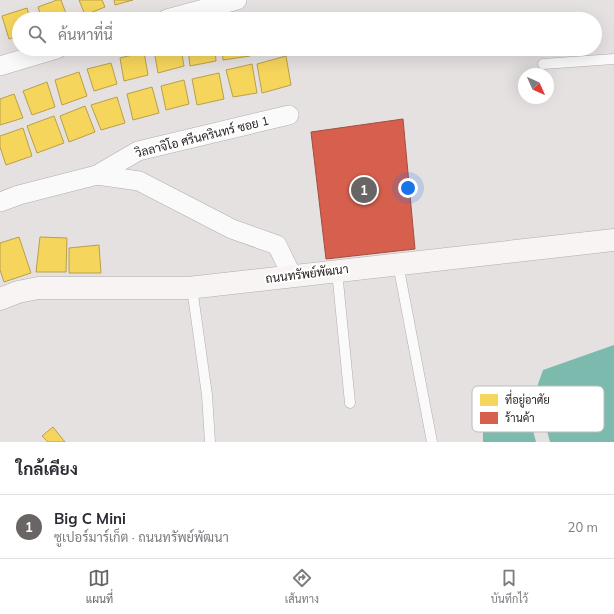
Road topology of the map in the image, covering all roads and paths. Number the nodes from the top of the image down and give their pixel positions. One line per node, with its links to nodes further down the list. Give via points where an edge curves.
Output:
1 (237, 0): 2 (street)
2 (193, 12)
3 (34, 56): 6 (street)
4 (614, 59): 5 (lane)
5 (543, 64)
6 (0, 66)
7 (289, 115): 8 (street, วิลลาจิโอ ศรีนครินทร์ ซอย 1, via 138,151)
8 (97, 175): 9 (street); 13 (street, via 139,181 232,229 277,245)
9 (0, 202)
10 (614, 240): 11 (street, ถนนทรัพย์พัฒนา)
11 (398, 264): 12 (street, ถนนทรัพย์พัฒนา); 18 (lane)
12 (337, 271): 13 (street, ถนนทรัพย์พัฒนา); 16 (lane)
13 (292, 276): 14 (street, ถนนทรัพย์พัฒนา)
14 (192, 288): 15 (street, ถนนทรัพย์พัฒนา, via 38,288); 17 (lane, via 207,395)
15 (0, 299)
16 (350, 403)
17 (210, 442)
18 (432, 442)

